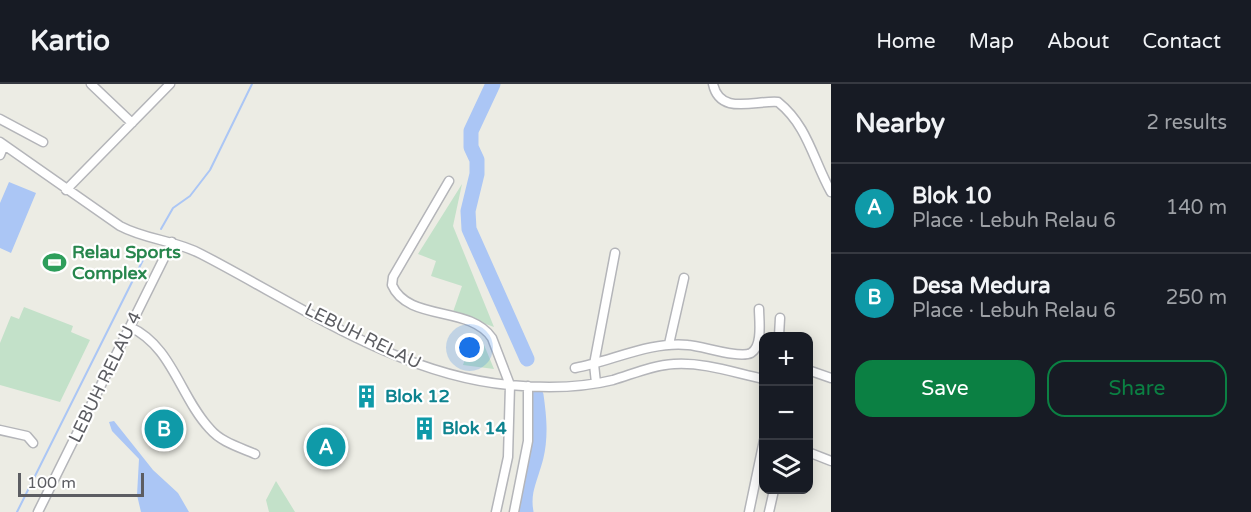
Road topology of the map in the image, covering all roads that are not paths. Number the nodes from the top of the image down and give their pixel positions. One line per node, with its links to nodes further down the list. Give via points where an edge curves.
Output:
1 (91, 84): 5 (street)
2 (170, 84): 5 (street)
3 (713, 84): 11 (street, via 724,102 778,102 790,112 807,138)
4 (0, 119): 6 (street)
5 (132, 123): 10 (street)
6 (43, 142)
7 (2, 144): 8 (street); 10 (street, LEBUH RELAU)
8 (0, 155)
9 (448, 181): 26 (street, via 392,285 403,301 488,332)
10 (66, 190): 12 (street, LEBUH RELAU, via 136,235)
11 (831, 192)
12 (172, 242): 17 (street, LEBUH RELAU 4); 26 (street, LEBUH RELAU, via 399,357 458,376)
13 (615, 253): 20 (street)
14 (684, 278): 19 (street)
15 (759, 309): 19 (street, via 757,344 743,356 707,347)
16 (780, 318): 18 (street)
17 (130, 327): 30 (street, via 157,345 183,393 210,430); 36 (street, LEBUH RELAU 4)
18 (779, 332)
19 (669, 344): 20 (street)
20 (594, 364): 21 (street); 25 (street)
21 (575, 368)
22 (813, 372): 24 (street)
23 (759, 378): 25 (street, LEBUH RELAU, via 696,364 675,364)
24 (831, 378)
25 (596, 384): 27 (street, LEBUH RELAU)
26 (510, 385): 27 (street, LEBUH RELAU); 37 (street, via 508,457)
27 (528, 386): 38 (street, via 528,441)
28 (0, 430): 29 (street, via 27,436)
29 (33, 443)
30 (255, 454)
31 (813, 454): 32 (street)
32 (831, 461)
33 (759, 467): 35 (street)
34 (773, 494): 39 (street)
35 (751, 511)
36 (38, 512)
37 (496, 512)
38 (514, 512)
39 (769, 512)

